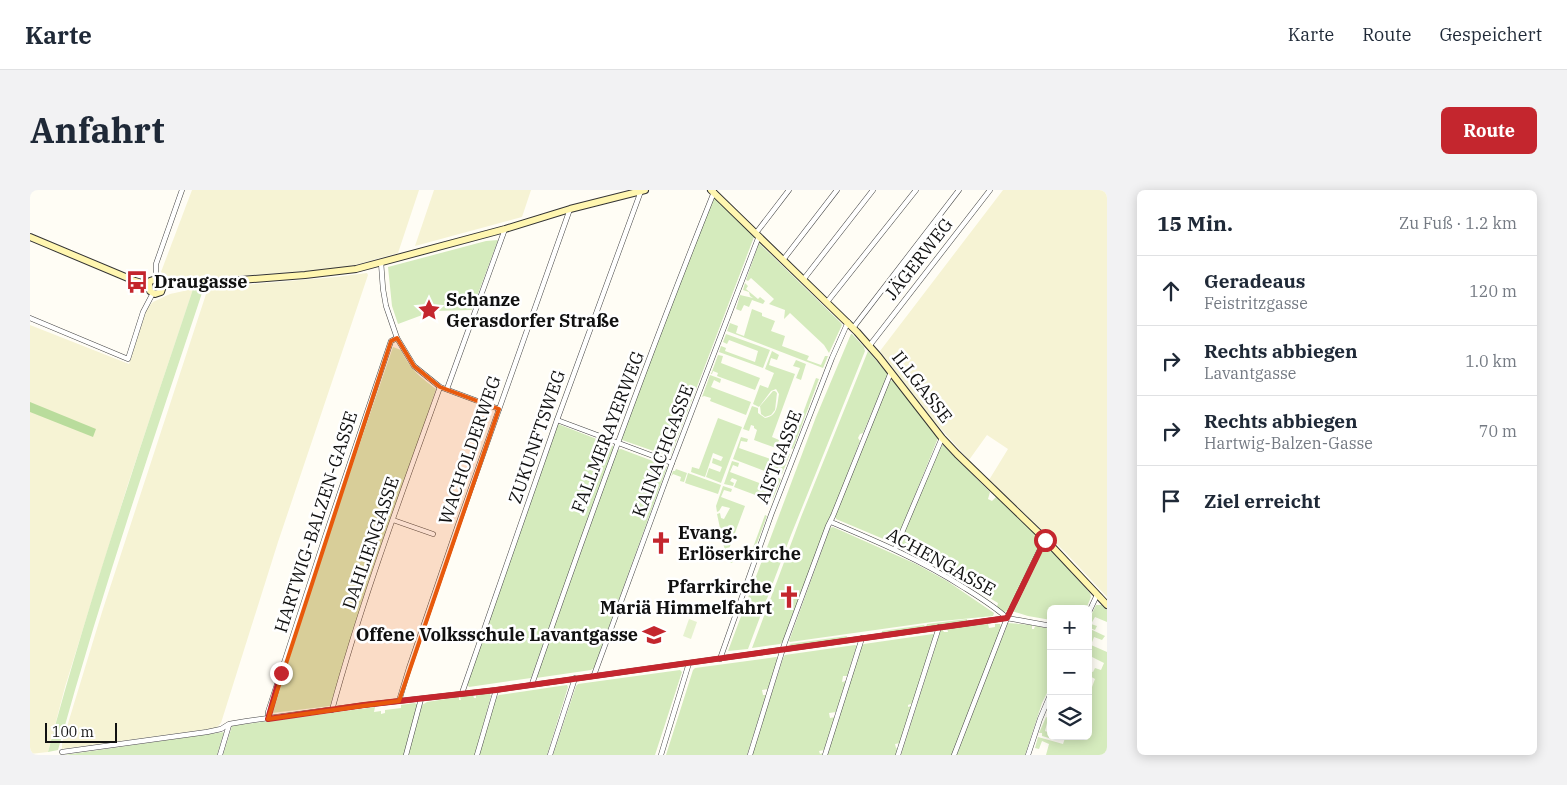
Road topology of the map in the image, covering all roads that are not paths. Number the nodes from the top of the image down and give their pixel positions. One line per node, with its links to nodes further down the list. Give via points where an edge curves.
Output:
1 (182, 190): 16 (street, via 156,264)
2 (643, 190): 10 (main road); 30 (street, ZUKUNFTSWEG)
3 (789, 190): 12 (street, KAINACHGASSE)
4 (837, 190): 14 (street)
5 (872, 190): 17 (street)
6 (916, 190): 21 (street)
7 (959, 190): 23 (street, AISTGASSE)
8 (990, 190): 25 (street, JÄGERWEG)
9 (712, 191): 12 (main road, ILLGASSE); 32 (street, FALLMERAYERWEG)
10 (570, 209): 11 (main road); 29 (street, WACHOLDERWEG)
11 (505, 229): 15 (main road); 28 (street)
12 (758, 234): 14 (main road, ILLGASSE); 33 (street, KAINACHGASSE)
13 (30, 236): 18 (main road)
14 (783, 260): 17 (main road, ILLGASSE)
15 (382, 262): 19 (main road, via 335,272); 24 (street, via 386,306)
16 (156, 279): 18 (main road); 19 (main road)
17 (803, 280): 21 (main road, ILLGASSE)
18 (149, 285): 20 (main road)
19 (163, 286): 20 (main road, via 161,292)
20 (153, 293): 22 (street, via 143,312 128,359)
21 (827, 302): 23 (main road, ILLGASSE)
22 (30, 318)
23 (850, 325): 25 (main road, ILLGASSE); 47 (street, AISTGASSE, via 832,358)
24 (397, 338): 27 (street, via 414,366); 58 (street, HARTWIG-BALZEN-GASSE, via 391,341)
25 (870, 346): 26 (main road, ILLGASSE)
26 (891, 372): 31 (main road, ILLGASSE); 35 (street)
27 (440, 387): 28 (street); 34 (street, DAHLIENGASSE)
28 (448, 389): 29 (street)
29 (499, 409): 56 (street, WACHOLDERWEG)
30 (557, 420): 32 (street); 53 (street, ZUKUNFTSWEG)
31 (942, 438): 37 (main road, ILLGASSE); 38 (street)
32 (618, 443): 33 (street); 51 (street, FALLMERAYERWEG)
33 (672, 464): 49 (street, KAINACHGASSE)
34 (393, 520): 36 (street); 57 (street, DAHLIENGASSE)
35 (830, 522): 38 (street, ACHENGASSE); 46 (street)
36 (433, 534)
37 (1045, 540): 39 (main road, ILLGASSE); 42 (street)
38 (895, 549): 42 (street, ACHENGASSE, via 991,604)
39 (1097, 596): 40 (main road, ILLGASSE); 41 (street)
40 (1107, 605)
41 (1092, 606)
42 (1007, 618): 43 (street); 44 (street); 69 (street)
43 (1047, 625)
44 (939, 627): 45 (street); 68 (street)
45 (862, 638): 46 (street); 67 (street)
46 (783, 650): 47 (street); 66 (street)
47 (720, 658): 48 (street)
48 (690, 663): 49 (street); 65 (street)
49 (594, 676): 50 (street)
50 (575, 678): 51 (street); 64 (street)
51 (532, 684): 52 (street)
52 (496, 690): 53 (street); 63 (street)
53 (462, 693): 55 (street)
54 (1050, 695): 70 (street)
55 (422, 699): 56 (street); 62 (street)
56 (399, 701): 57 (street)
57 (332, 710): 58 (street)
58 (268, 719): 59 (street)
59 (229, 724): 60 (street, via 207,732); 61 (street)
60 (62, 752)
61 (220, 755)
62 (406, 755)
63 (477, 755)
64 (550, 755)
65 (661, 755)
66 (750, 755)
67 (825, 755)
68 (898, 755)
69 (954, 755)
70 (1028, 755)

